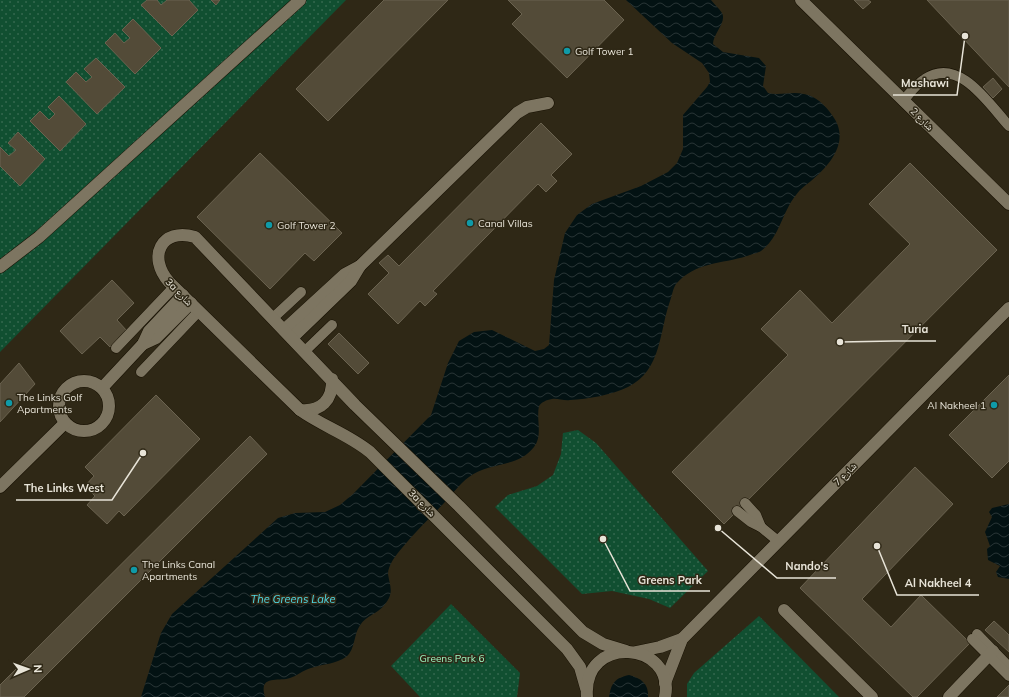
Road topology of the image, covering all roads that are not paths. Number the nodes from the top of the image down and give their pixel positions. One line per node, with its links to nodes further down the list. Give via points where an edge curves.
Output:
1 (300, 0): 7 (street, via 39,237)
2 (801, 0): 3 (street, شارع 2)
3 (903, 101): 5 (lane, via 924,79 946,72 957,74 966,80); 6 (street, شارع 2)
4 (548, 103): 13 (street, via 527,106 516,113 360,266 352,281)
5 (1009, 126)
6 (1009, 204)
7 (0, 267)
8 (301, 292): 11 (lane)
9 (187, 299): 11 (street, 3a شارع, via 161,273 157,263 158,252 164,242 173,235 195,237); 14 (lane); 16 (lane); 18 (street, via 149,331 143,344); 19 (street, 3a شارع)
10 (1009, 308): 25 (street, شارع 7)
11 (273, 318): 13 (street, 3a شارع)
12 (332, 325): 15 (lane)
13 (288, 334): 15 (street, 3a شارع)
14 (116, 348)
15 (305, 351): 17 (street, 3a شارع)
16 (141, 372)
17 (332, 379): 19 (street, via 330,397 325,404 314,410); 29 (street, 3a شارع, via 583,632 603,644)
18 (102, 388): 20 (street, via 107,394 109,410 101,424 79,431); 20 (street, via 96,383 80,380 66,387 59,401 59,409)
19 (300, 410): 34 (street, 3a شارع, via 354,439 444,525 567,649 580,667)
20 (66, 424): 21 (street)
21 (0, 487)
22 (745, 503): 24 (lane, via 756,515)
23 (737, 510): 24 (lane)
24 (761, 527): 25 (lane)
25 (778, 542): 28 (street, شارع 7)
26 (784, 610): 35 (street)
27 (974, 637): 30 (lane)
28 (682, 639): 29 (street, شارع 7, via 660,647); 33 (street, شارع 7)
29 (631, 651): 33 (street, 3a شارع, via 646,656 655,663 662,672); 34 (street, شارع 7, via 616,652 599,662 592,670)
30 (991, 653): 31 (lane); 32 (lane); 36 (street)
31 (1009, 667)
32 (1008, 676)
33 (666, 692)
34 (587, 694)
35 (872, 697)
36 (949, 697)

